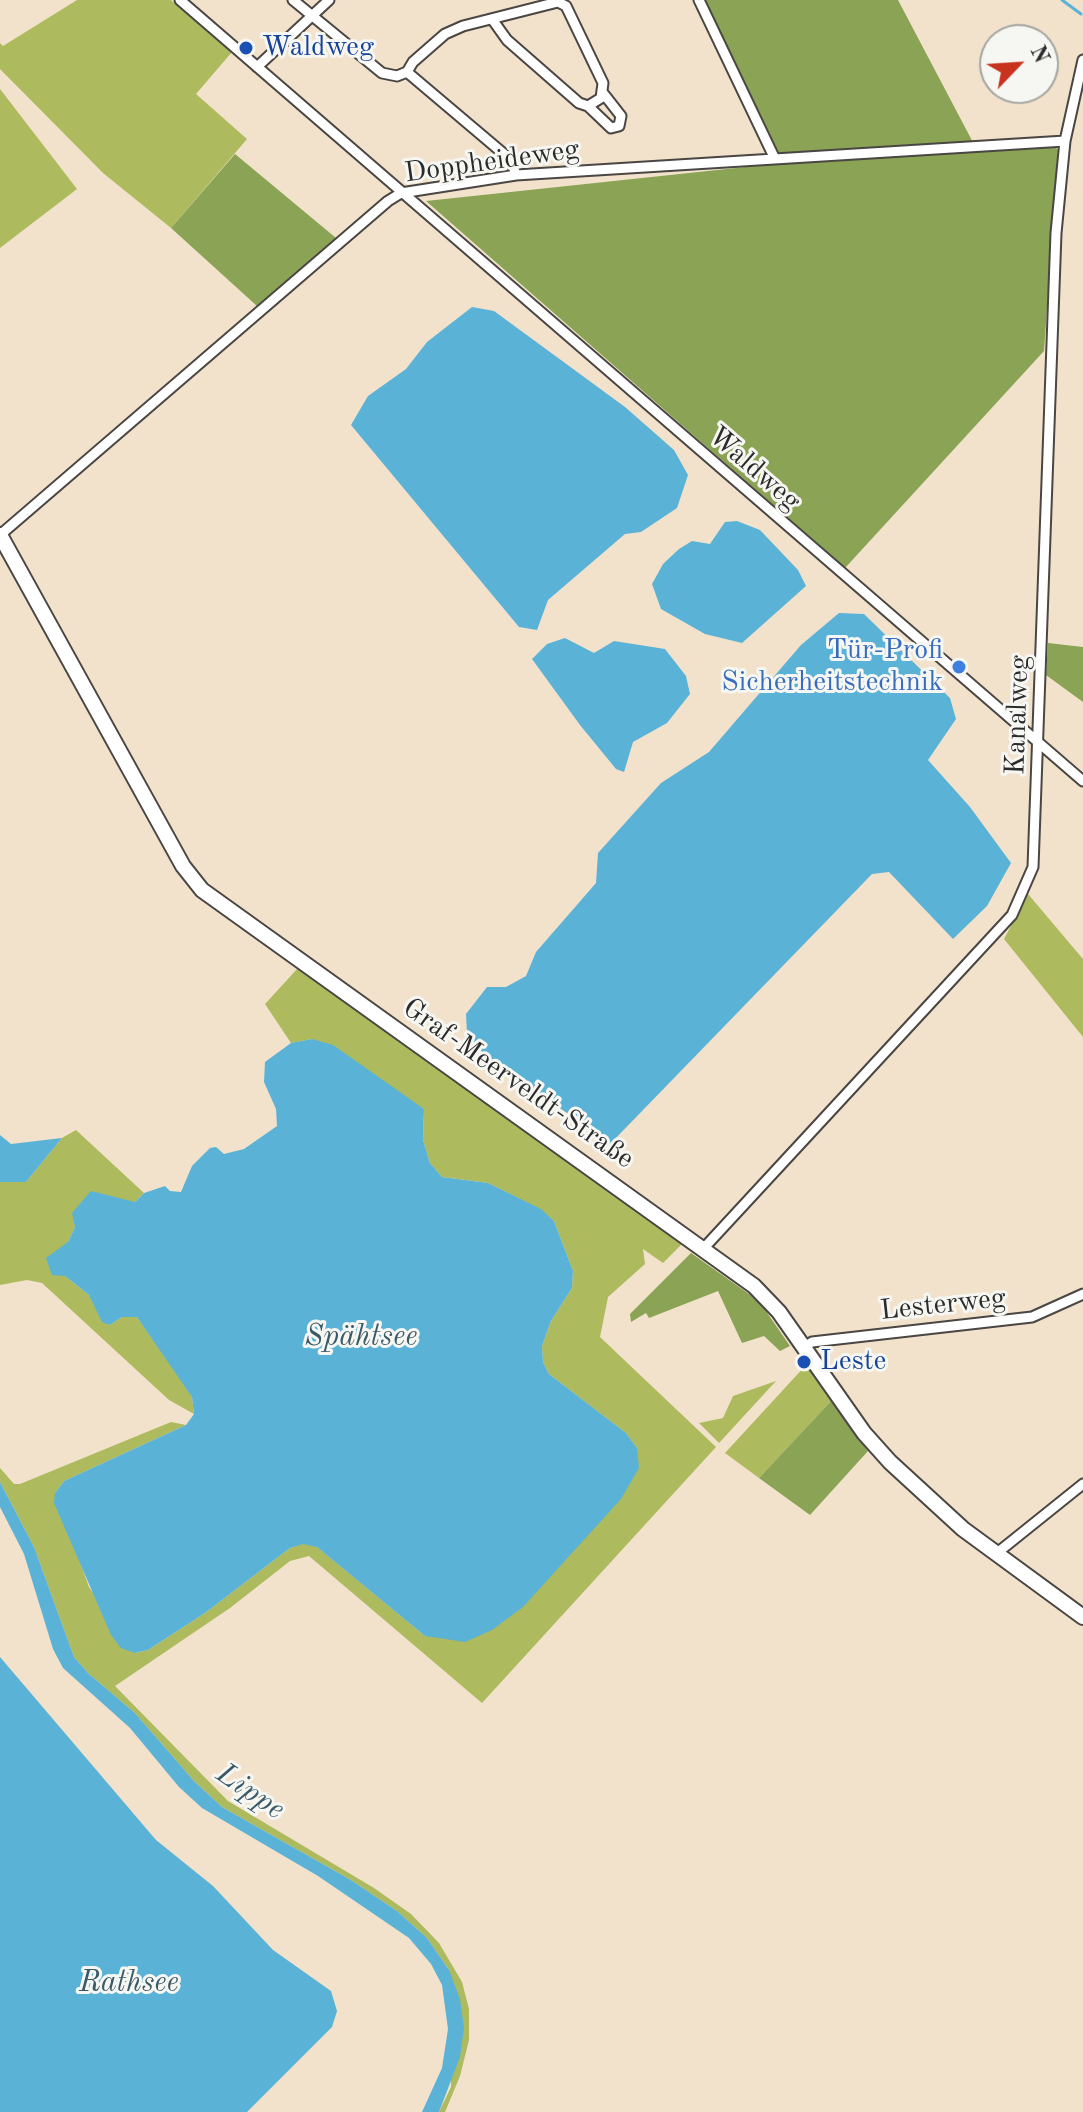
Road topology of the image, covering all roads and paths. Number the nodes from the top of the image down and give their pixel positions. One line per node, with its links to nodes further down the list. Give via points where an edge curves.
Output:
1 (180, 0): 8 (street, Waldweg)
2 (293, 0): 5 (street)
3 (329, 0): 5 (street)
4 (699, 0): 13 (street)
5 (313, 17): 8 (street); 9 (street, via 382,73)
6 (492, 19): 9 (street, via 445,34); 10 (street, via 558,2 566,6); 11 (street, via 507,40)
7 (1083, 60): 12 (street, Kanalweg)
8 (257, 67): 15 (street, Waldweg)
9 (407, 72): 14 (street, via 511,160)
10 (603, 93): 11 (street); 11 (street, via 621,116 619,126 611,128)
11 (588, 106)
12 (1065, 141): 13 (street, Doppheideweg); 17 (street, Kanalweg, via 1056,233)
13 (774, 157): 14 (street, Doppheideweg)
14 (516, 175): 15 (street, Doppheideweg)
15 (401, 193): 16 (street, Doppheideweg); 17 (street, Waldweg)
16 (0, 535): 19 (main road, Graf-Meerveldt-Straße, via 183,866 202,890)
17 (1039, 743): 18 (street, Waldweg); 19 (street, Kanalweg, via 1036,852 1012,915)
18 (1083, 781)
19 (703, 1249): 21 (main road, Graf-Meerveldt-Straße, via 763,1295)
20 (1083, 1294): 21 (street, Lesterweg, via 1032,1317)
21 (804, 1347): 23 (main road, Graf-Meerveldt-Straße, via 871,1442 946,1514)
22 (1083, 1484): 23 (street)
23 (997, 1553): 24 (main road, Graf-Meerveldt-Straße)
24 (1083, 1617)

